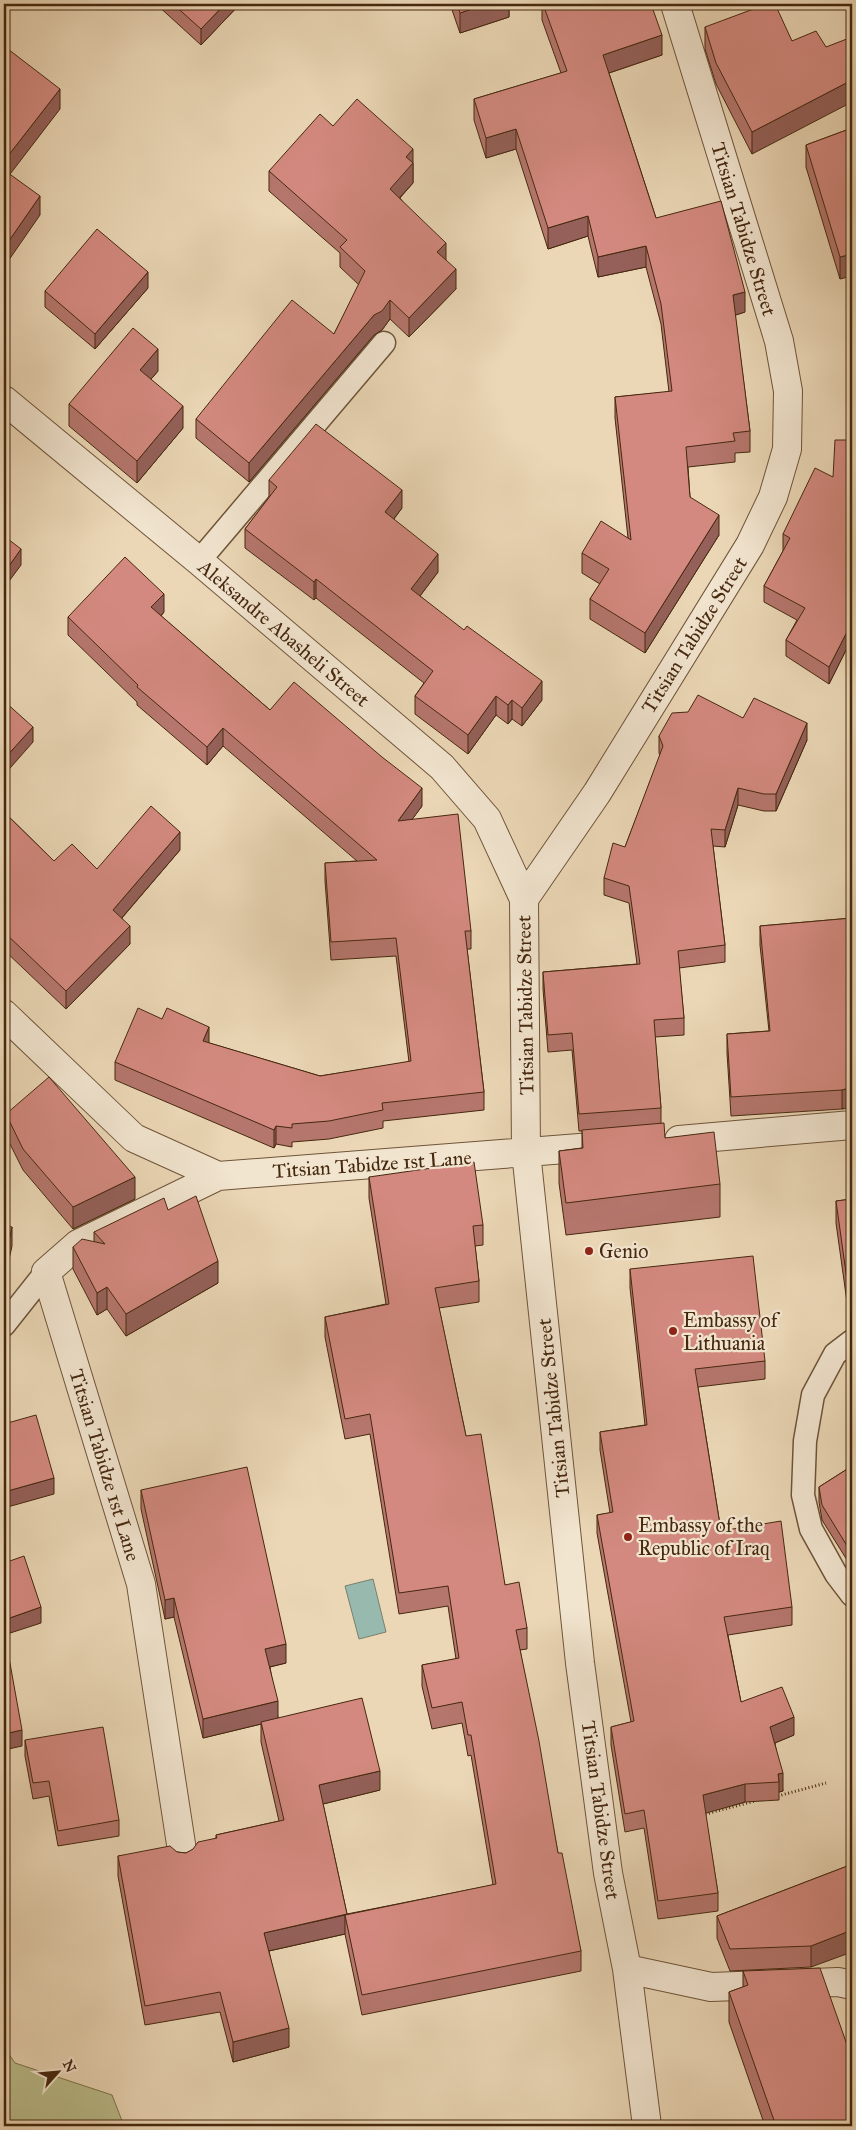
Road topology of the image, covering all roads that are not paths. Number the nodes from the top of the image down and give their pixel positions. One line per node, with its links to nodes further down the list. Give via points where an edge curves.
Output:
1 (675, 4): 5 (street, Titsian Tabidze Street, via 779,342 788,391 787,449 774,497 750,545 597,793)
2 (384, 343): 4 (lane)
3 (4, 400): 4 (street, Aleksandre Abasheli Street)
4 (199, 561): 5 (street, Aleksandre Abasheli Street, via 442,767 487,819)
5 (524, 899): 8 (street, Titsian Tabidze Street)
6 (4, 1014): 9 (street, Titsian Tabidze 1st Lane, via 134,1138)
7 (852, 1125): 8 (street, Titsian Tabidze 1st Lane)
8 (526, 1152): 9 (street, Titsian Tabidze 1st Lane); 15 (street, Titsian Tabidze Street, via 580,1663 608,1873)
9 (218, 1176): 10 (street, Titsian Tabidze 1st Lane, via 78,1244)
10 (46, 1272): 11 (lane); 14 (street, Titsian Tabidze 1st Lane, via 141,1584)
11 (4, 1325)
12 (852, 1341): 13 (lane, via 835,1354 813,1395 805,1441 803,1495 811,1529 836,1574)
13 (852, 1595)
14 (182, 1857)
15 (626, 1969): 16 (street, via 711,1987 838,1982); 17 (street, Titsian Tabidze Street)
16 (852, 1985)
17 (646, 2126)

